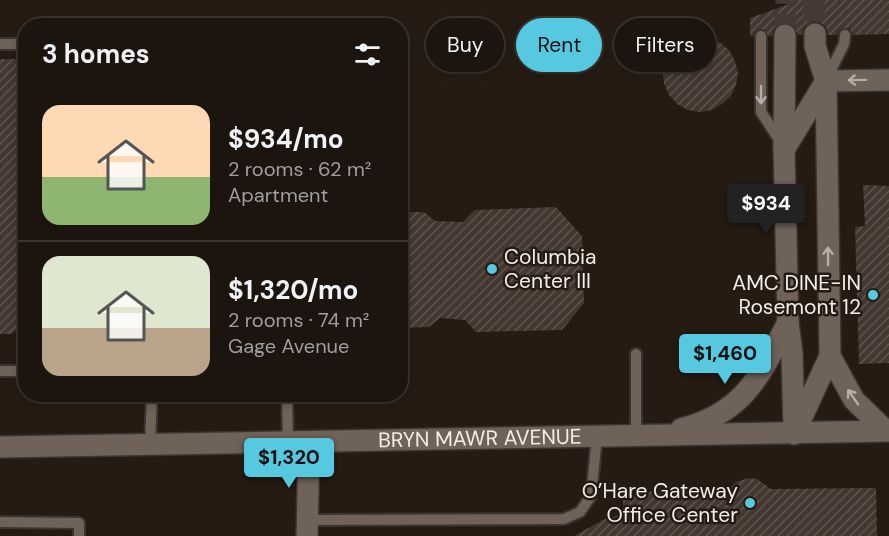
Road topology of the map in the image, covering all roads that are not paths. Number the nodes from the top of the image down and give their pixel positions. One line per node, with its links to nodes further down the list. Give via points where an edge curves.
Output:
1 (815, 34): 8 (street)
2 (785, 35): 9 (street)
3 (844, 35): 8 (lane, via 844,44)
4 (761, 36): 9 (lane, one-way to 9, via 761,112)
5 (0, 44): 6 (lane)
6 (18, 44)
7 (889, 80): 8 (street, one-way to 8)
8 (826, 81): 9 (street); 12 (street, one-way to 8)
9 (784, 148): 10 (street)
10 (788, 322): 18 (street); 19 (street, via 759,377 742,397 702,423)
11 (636, 354): 19 (lane)
12 (830, 356): 17 (street, one-way to 12, via 854,400); 18 (street)
13 (0, 371): 14 (lane)
14 (18, 371)
15 (152, 402): 23 (lane)
16 (287, 402): 21 (lane)
17 (887, 431): 18 (street, BRYN MAWR AVENUE)
18 (794, 434): 19 (street, BRYN MAWR AVENUE)
19 (644, 436): 20 (street, BRYN MAWR AVENUE)
20 (597, 437): 22 (street, BRYN MAWR AVENUE); 26 (lane, via 591,496 580,512 564,519)
21 (288, 442): 22 (street, BRYN MAWR AVENUE); 23 (street, BRYN MAWR AVENUE)
22 (309, 442): 26 (street)
23 (150, 445): 24 (street, BRYN MAWR AVENUE)
24 (0, 447)
25 (0, 522): 27 (lane, via 80,524)
26 (307, 528)
27 (79, 536)

